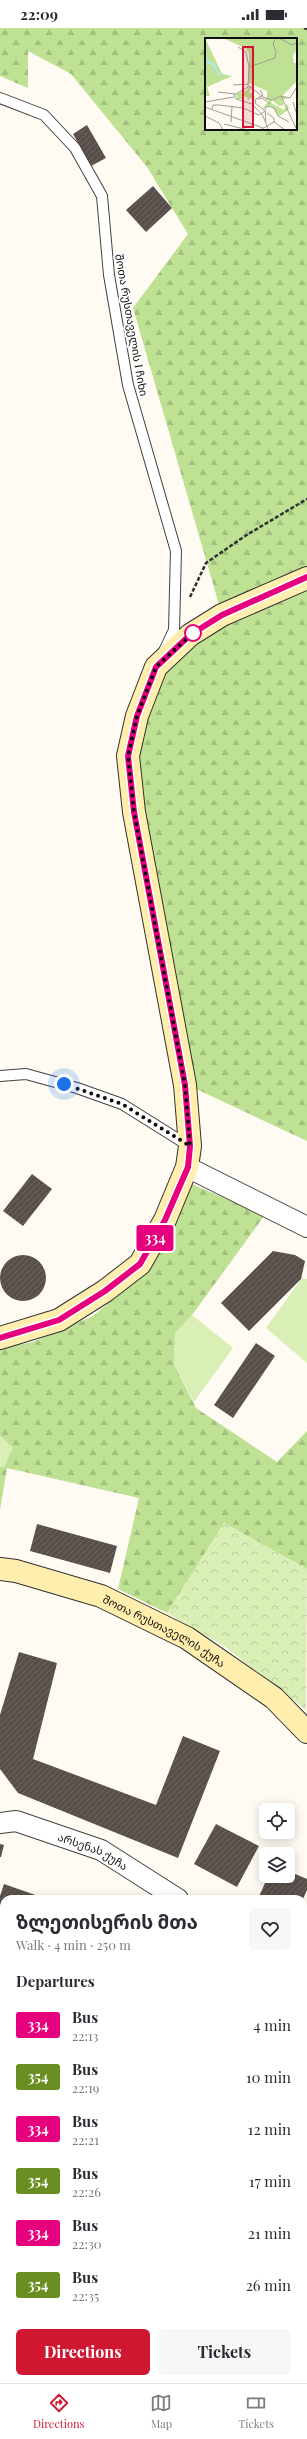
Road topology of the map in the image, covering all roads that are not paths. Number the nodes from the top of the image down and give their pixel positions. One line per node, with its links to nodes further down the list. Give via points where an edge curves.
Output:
1 (0, 98): 3 (lane, შოთა რუსთაველის I ჩიხი, via 44,115 75,148 102,196 109,275 128,384 176,551 174,630)
2 (307, 578): 3 (main road, via 222,615 190,635)
3 (156, 667): 5 (main road, via 137,716 128,756 134,812 185,1085)
4 (0, 1076): 5 (lane, via 26,1074 122,1104)
5 (189, 1157): 6 (street); 7 (main road, via 165,1220 140,1264 105,1291 59,1320)
6 (307, 1227)
7 (0, 1338)
8 (0, 1569): 9 (main road, შოთა რუსთაველის ქუჩა, via 16,1571 101,1596 188,1638 274,1698)
9 (307, 1732)
10 (0, 1823): 11 (street, არსენას ქუჩა, via 16,1821 101,1850)
11 (168, 1895)

